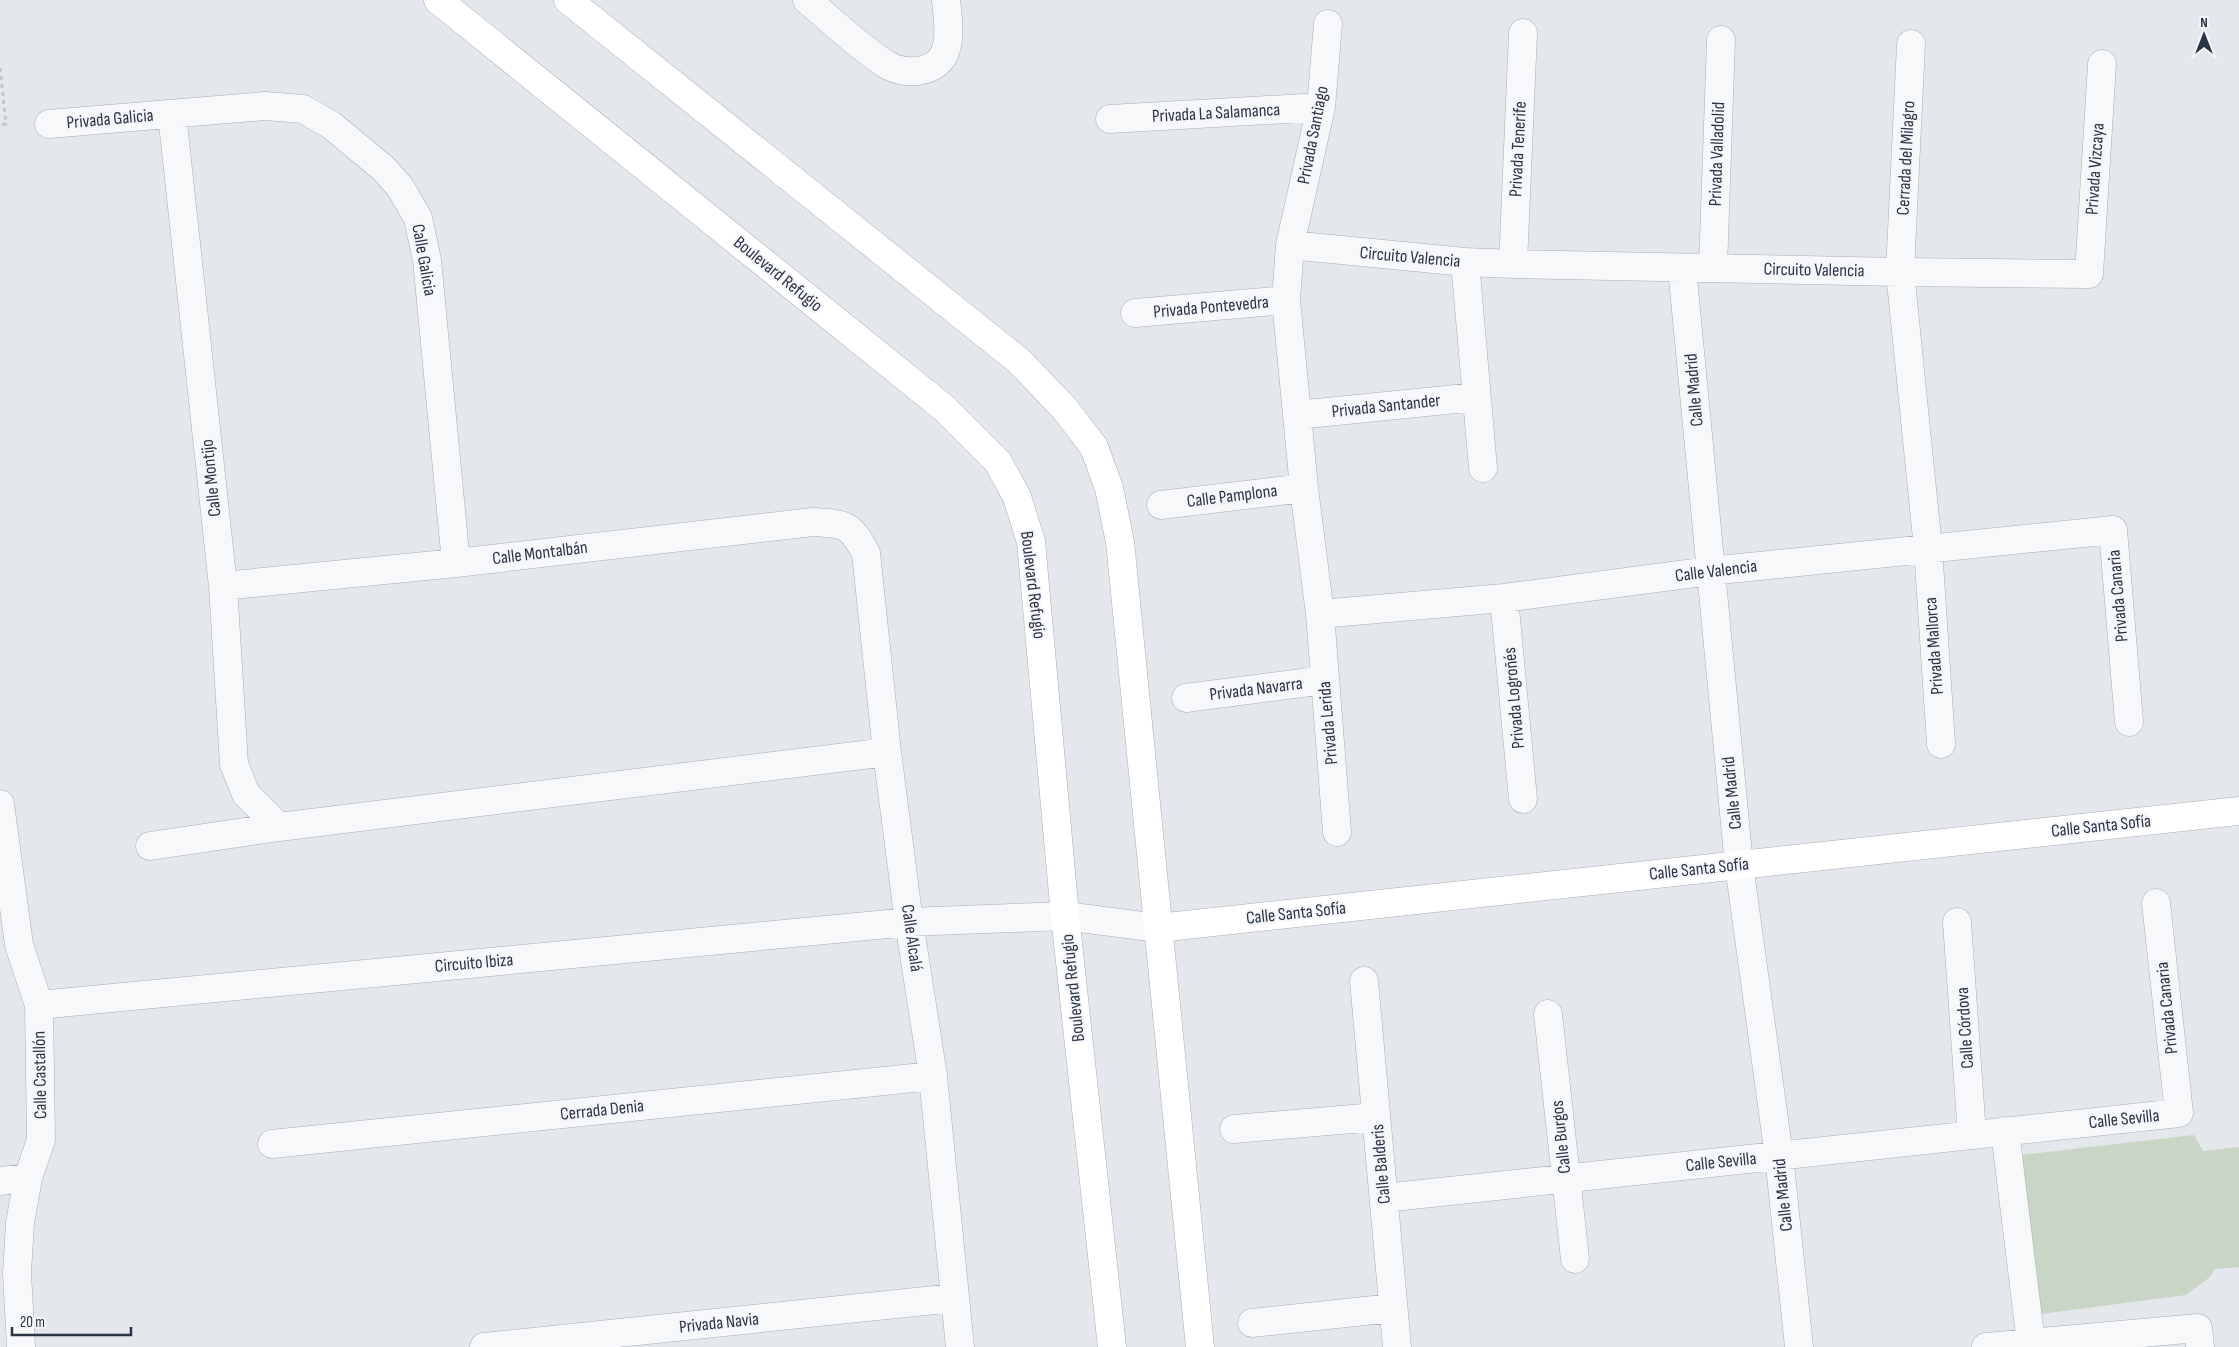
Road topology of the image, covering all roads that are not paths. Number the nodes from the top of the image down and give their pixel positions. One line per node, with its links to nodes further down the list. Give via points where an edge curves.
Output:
1 (438, 0): 49 (street, Boulevard Refugio, via 944,408 998,462 1017,497 1031,542)
2 (568, 0): 52 (street, via 1019,361 1065,409 1094,447 1109,488 1120,542)
3 (807, 0): 4 (street, via 886,64 911,72 933,68 941,61 948,36)
4 (946, 0)
5 (1328, 24): 10 (street, Privada Santiago)
6 (1523, 33): 16 (street, Privada Tenerife)
7 (1721, 40): 18 (street, Privada Valladolid)
8 (1911, 44): 19 (street, Cerrada del Milagro)
9 (2102, 64): 20 (street, Privada Vizcaya)
10 (1321, 106): 12 (street, Privada La Salamanca); 14 (street, Privada Santiago)
11 (172, 114): 13 (street, Privada Galicia); 31 (street, Calle Galicia, via 265,106 303,108 331,125 383,168 400,187 418,218 428,260); 33 (street, Calle Montijo)
12 (1110, 119)
13 (49, 124)
14 (1290, 245): 15 (street, Circuito Valencia); 21 (street)
15 (1465, 262): 16 (street, Circuito Valencia); 23 (street)
16 (1513, 264): 17 (street, Circuito Valencia)
17 (1682, 268): 18 (street, Circuito Valencia); 32 (street, Calle Madrid)
18 (1713, 268): 19 (street, Circuito Valencia)
19 (1900, 272): 20 (street, Circuito Valencia); 30 (street)
20 (2089, 274)
21 (1286, 300): 22 (street, Privada Pontevedra); 24 (street)
22 (1136, 314)
23 (1476, 397): 24 (street, Privada Santander); 25 (street)
24 (1297, 415): 26 (street)
25 (1483, 468)
26 (1304, 488): 27 (street, Calle Pamplona); 35 (street)
27 (1161, 504)
28 (2113, 530): 30 (street, Calle Valencia); 38 (street, Privada Canaria)
29 (855, 532): 31 (street, Calle Montalbán, via 838,523 813,522); 40 (street, Calle Alcalá, via 866,554)
30 (1928, 548): 32 (street, Calle Valencia); 39 (street, Privada Mallorca)
31 (456, 563): 33 (street, Calle Montalbán)
32 (1710, 571): 34 (street, Calle Valencia); 47 (street, Calle Madrid)
33 (223, 586): 44 (street, Calle Montijo, via 234,764 246,794)
34 (1504, 598): 35 (street, Calle Valencia); 41 (street, Privada Logroñés)
35 (1320, 614): 36 (street, Privada Lerida)
36 (1325, 680): 37 (street, Privada Navarra); 45 (street, Privada Lerida)
37 (1186, 698)
38 (2129, 722)
39 (1941, 744)
40 (887, 752): 44 (street); 50 (street, Calle Alcalá)
41 (1523, 799)
42 (0, 804): 53 (street, Calle Castallón)
43 (2239, 811): 47 (street, Calle Santa Sofía)
44 (279, 827): 46 (street)
45 (1338, 832)
46 (150, 846)
47 (1739, 865): 52 (street, Calle Santa Sofía); 64 (street, Calle Madrid)
48 (2156, 903): 58 (street, Privada Canaria)
49 (1065, 916): 50 (street, Circuito Ibiza); 52 (street, Circuito Ibiza); 79 (street, Boulevard Refugio)
50 (909, 922): 55 (street, Circuito Ibiza); 57 (street, Calle Alcalá)
51 (1957, 922): 62 (street, Calle Córdova)
52 (1158, 928): 80 (street)
53 (10, 947): 55 (street, Calle Castallón)
54 (1364, 980): 59 (street, Calle Balderis)
55 (39, 1005): 65 (street, Calle Castallón, via 41,1140)
56 (1548, 1014): 66 (street, Calle Burgos)
57 (933, 1076): 63 (street, Cerrada Denia); 70 (street, Calle Alcalá)
58 (2179, 1113): 61 (street, Calle Sevilla)
59 (1376, 1117): 60 (street); 68 (street, Calle Balderis)
60 (1234, 1129)
61 (2005, 1131): 62 (street, Calle Sevilla); 74 (street)
62 (1972, 1134): 64 (street, Calle Sevilla)
63 (272, 1144)
64 (1779, 1156): 66 (street, Calle Sevilla); 82 (street, Calle Madrid)
65 (28, 1178): 67 (street); 76 (street, Calle Castallón, via 20,1223)
66 (1565, 1178): 68 (street, Calle Sevilla); 69 (street, Calle Burgos)
67 (0, 1181)
68 (1384, 1198): 71 (street, Calle Balderis)
69 (1575, 1260)
70 (954, 1298): 77 (street, Privada Navia); 78 (street, Calle Alcalá)
71 (1393, 1308): 72 (street); 81 (street, Calle Balderis)
72 (1252, 1323)
73 (2199, 1338): 74 (street)
74 (2031, 1343): 75 (street)
75 (1998, 1346)
76 (21, 1347)
77 (484, 1347)
78 (960, 1347)
79 (1112, 1347)
80 (1200, 1347)
81 (1397, 1347)
82 (1799, 1347)

